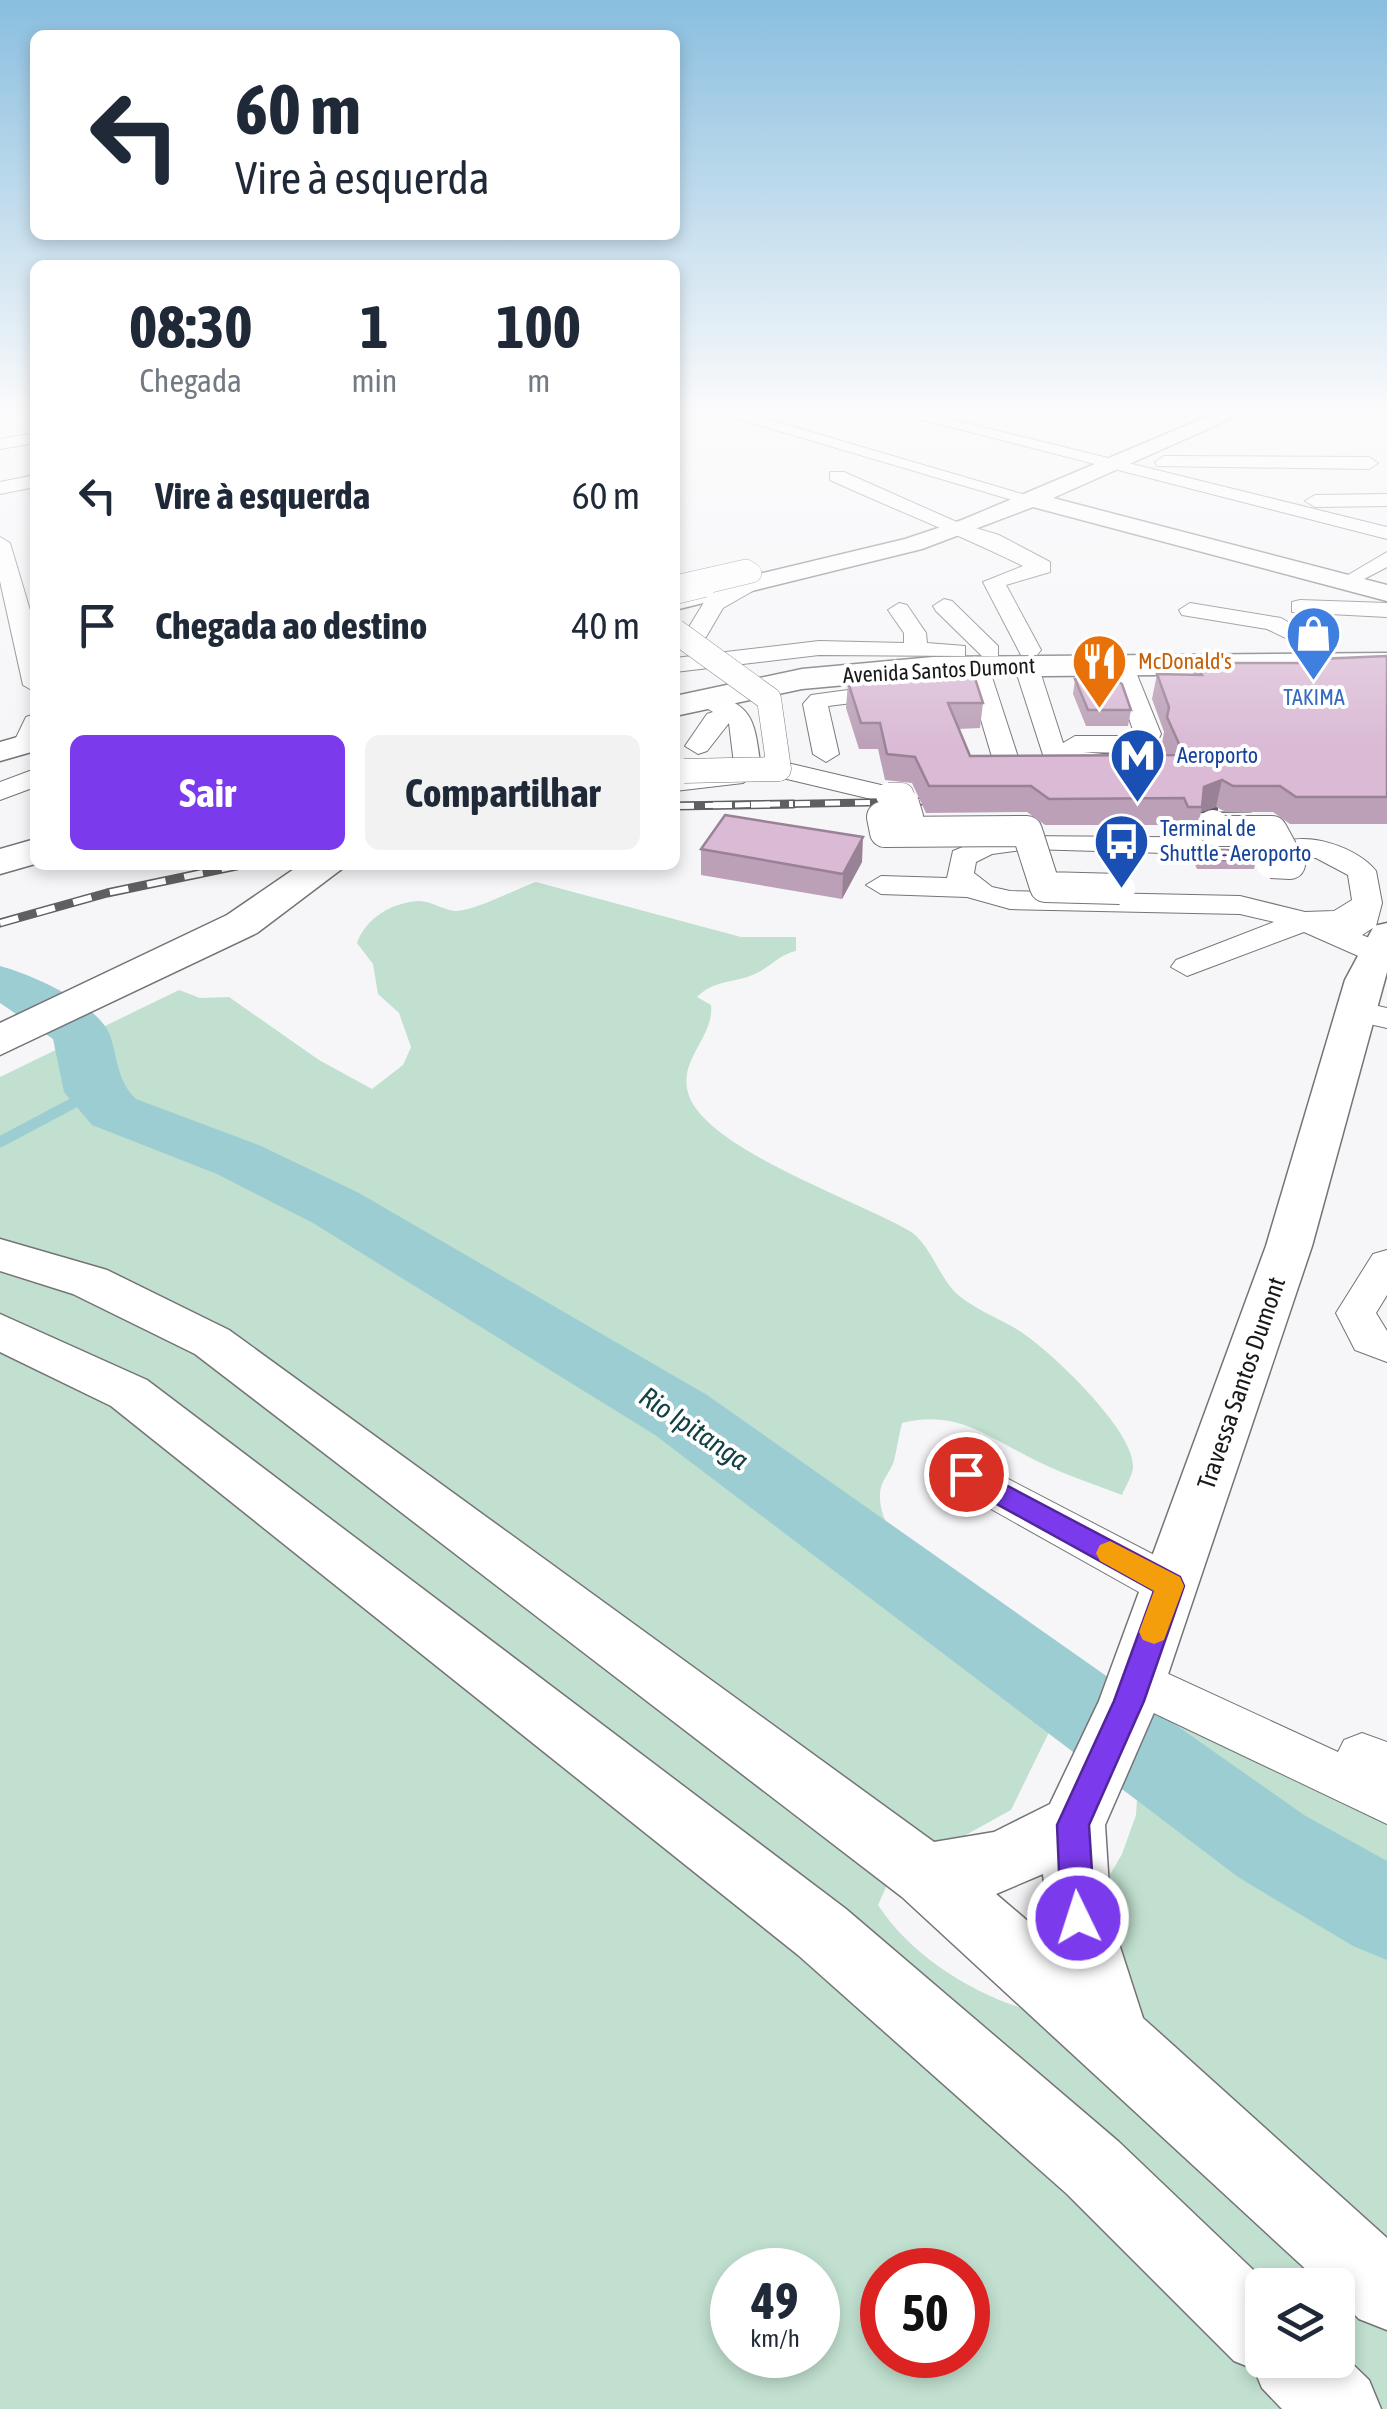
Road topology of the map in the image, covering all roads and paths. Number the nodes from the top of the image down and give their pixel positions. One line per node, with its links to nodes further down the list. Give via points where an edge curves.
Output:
1 (948, 524): 5 (street)
2 (970, 524): 5 (main road)
3 (1126, 524): 10 (main road)
4 (1353, 524): 6 (street)
5 (959, 529): 9 (main road); 29 (street, via 1042,567 994,582)
6 (1387, 533)
7 (0, 543): 28 (street)
8 (1387, 558): 10 (street)
9 (744, 579): 11 (street, bridge); 13 (main road); 20 (street)
10 (1346, 582): 12 (main road)
11 (680, 588)
12 (1387, 594)
13 (680, 600)
14 (944, 606): 31 (street)
15 (1300, 607): 18 (street)
16 (899, 610): 25 (street, via 915,633)
17 (1190, 610): 26 (street, via 1273,623)
18 (1387, 610)
19 (680, 611): 20 (street)
20 (702, 618): 23 (street, via 698,632)
21 (799, 627): 24 (street)
22 (680, 635): 42 (street, bridge, via 769,699)
23 (680, 640)
24 (818, 648): 25 (street); 32 (street)
25 (916, 648): 31 (street)
26 (1321, 648): 27 (highway, Avenida Santos Dumont); 29 (highway, Avenida Santos Dumont)
27 (1387, 648)
28 (30, 654)
29 (1027, 658): 31 (highway, Avenida Santos Dumont); 33 (highway, Avenida Santos Dumont); 37 (street)
30 (1387, 663): 33 (highway, Avenida Santos Dumont)
31 (977, 664): 34 (highway, Avenida Santos Dumont, via 796,660); 35 (highway, Avenida Santos Dumont, via 802,679); 38 (street, via 900,690 820,700); 39 (street)
32 (680, 665)
33 (1123, 666): 37 (street, via 1146,741)
34 (680, 680)
35 (689, 703): 36 (street)
36 (737, 713): 40 (street, via 716,719); 40 (street, via 745,773)
37 (1048, 744): 41 (street, via 1063,760)
38 (826, 754)
39 (1005, 757)
40 (688, 760): 42 (street, bridge)
41 (1138, 762)
42 (778, 770): 52 (street, bridge, via 902,795 908,817 882,817 885,832 1027,832 1046,887)
43 (30, 781): 44 (street)
44 (1, 807)
45 (1213, 824): 46 (street, bridge, via 1216,831 1272,831 1290,864)
46 (1276, 852): 51 (street, via 987,846 963,857 959,875); 54 (street, via 1322,850 1355,864 1366,878)
47 (30, 853): 48 (highway)
48 (0, 862)
49 (321, 870): 57 (highway, via 242,924)
50 (880, 886): 51 (street)
51 (969, 888): 53 (street, via 1010,900 1240,905)
52 (1120, 889)
53 (1305, 922): 54 (street); 54 (street, via 1342,920); 55 (street)
54 (1378, 943): 56 (main road, Travessa Santos Dumont)
55 (1187, 967)
56 (1371, 1015): 63 (main road, Travessa Santos Dumont)
57 (3, 1040)
58 (0, 1255): 67 (main road, via 90,1282 212,1342)
59 (1387, 1263): 61 (street, via 1356,1313 1369,1340)
60 (0, 1332): 70 (main road, via 129,1392 822,1932 1092,2168)
61 (1387, 1347)
62 (966, 1474): 63 (street)
63 (1170, 1586): 64 (main road, Travessa Santos Dumont)
64 (1133, 1691): 65 (street); 66 (main road, Travessa Santos Dumont)
65 (1387, 1800)
66 (1077, 1812): 67 (main road, via 1001,1862); 68 (main road, Travessa Santos Dumont, via 1078,1918)
67 (924, 1875): 68 (main road)
68 (1115, 2042): 69 (main road)
69 (1387, 2291)
70 (1245, 2317)
71 (1308, 2378): 72 (main road)
72 (1340, 2409)

